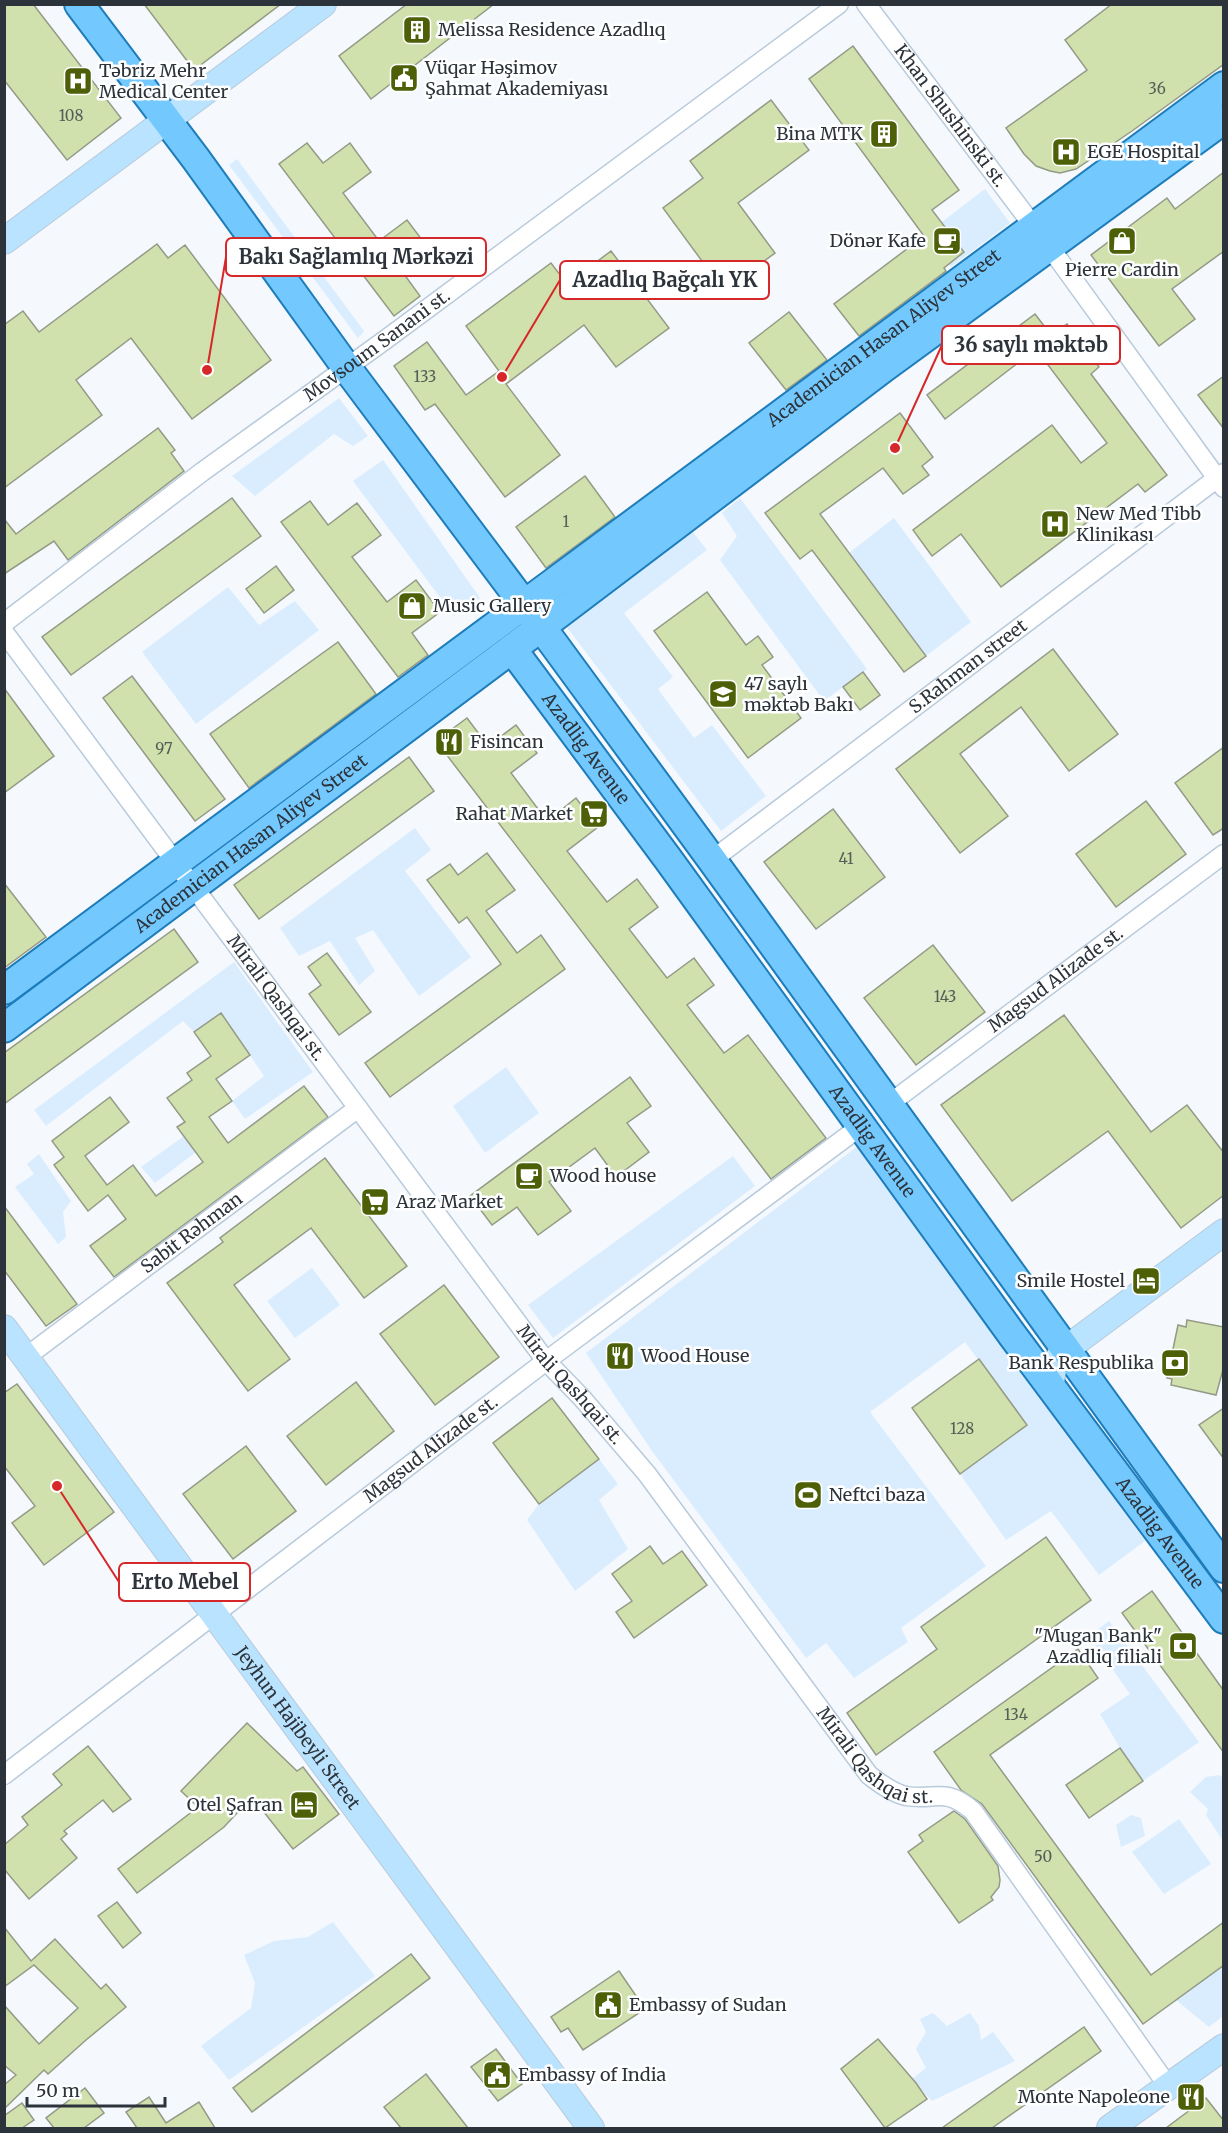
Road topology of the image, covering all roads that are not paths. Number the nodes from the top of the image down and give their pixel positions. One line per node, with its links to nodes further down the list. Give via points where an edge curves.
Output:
1 (79, 4): 7 (main road, Azadlig Avenue)
2 (323, 4): 7 (street)
3 (839, 4): 10 (street, Movsoum Sanani st.)
4 (866, 4): 8 (street, Khan Shushinski st.)
5 (1224, 86): 8 (main road, Academician Hasan Aliyev Street)
6 (1224, 119): 8 (main road, Academician Hasan Aliyev Street)
7 (167, 121): 9 (street); 10 (main road, Azadlig Avenue)
8 (1041, 236): 11 (street, Khan Shushinski st.); 12 (main road, Academician Hasan Aliyev Street, via 873,376)
9 (4, 242)
10 (346, 367): 12 (main road, Azadlig Avenue); 13 (street, Movsoum Sanani st.)
11 (1221, 480): 17 (street, S.Rahman street)
12 (540, 612): 15 (main road, Academician Hasan Aliyev Street); 17 (main road, Azadlig Avenue); 18 (main road, Academician Hasan Aliyev Street, via 480,637)
13 (4, 623)
14 (4, 632): 18 (street, Mirali Qashqai st.)
15 (510, 658): 19 (main road, Academician Hasan Aliyev Street); 24 (main road, Azadlig Avenue, via 668,859)
16 (1224, 854): 22 (street, Magsud Alizade st.)
17 (712, 860): 22 (main road, Azadlig Avenue)
18 (175, 864): 19 (street, Mirali Qashqai st.); 20 (main road, Academician Hasan Aliyev Street)
19 (193, 887): 21 (main road, Academician Hasan Aliyev Street); 23 (street, Mirali Qashqai st.)
20 (4, 990)
21 (4, 1028)
22 (889, 1104): 27 (main road, Azadlig Avenue)
23 (358, 1108): 28 (street, Sabit Rəhman); 29 (street, Mirali Qashqai st.)
24 (861, 1126): 29 (street, Magsud Alizade st.); 30 (main road, Azadlig Avenue)
25 (1224, 1232): 27 (street)
26 (4, 1328): 28 (street, Jeyhun Hajibeyli Street)
27 (1066, 1349): 30 (street, via 1052,1370); 31 (main road, Azadlig Avenue)
28 (26, 1357): 32 (street, Jeyhun Hajibeyli Street)
29 (546, 1361): 32 (street, Magsud Alizade st.); 36 (street, Mirali Qashqai st., via 646,1474 869,1775 905,1796 941,1795 973,1812)
30 (1051, 1385): 33 (main road, Azadlig Avenue)
31 (1224, 1568)
32 (214, 1614): 34 (street, Magsud Alizade st.); 37 (street, Jeyhun Hajibeyli Street)
33 (1224, 1619)
34 (4, 1775)
35 (1224, 2047): 36 (street)
36 (1168, 2086): 38 (street)
37 (591, 2128)
38 (1110, 2128)

